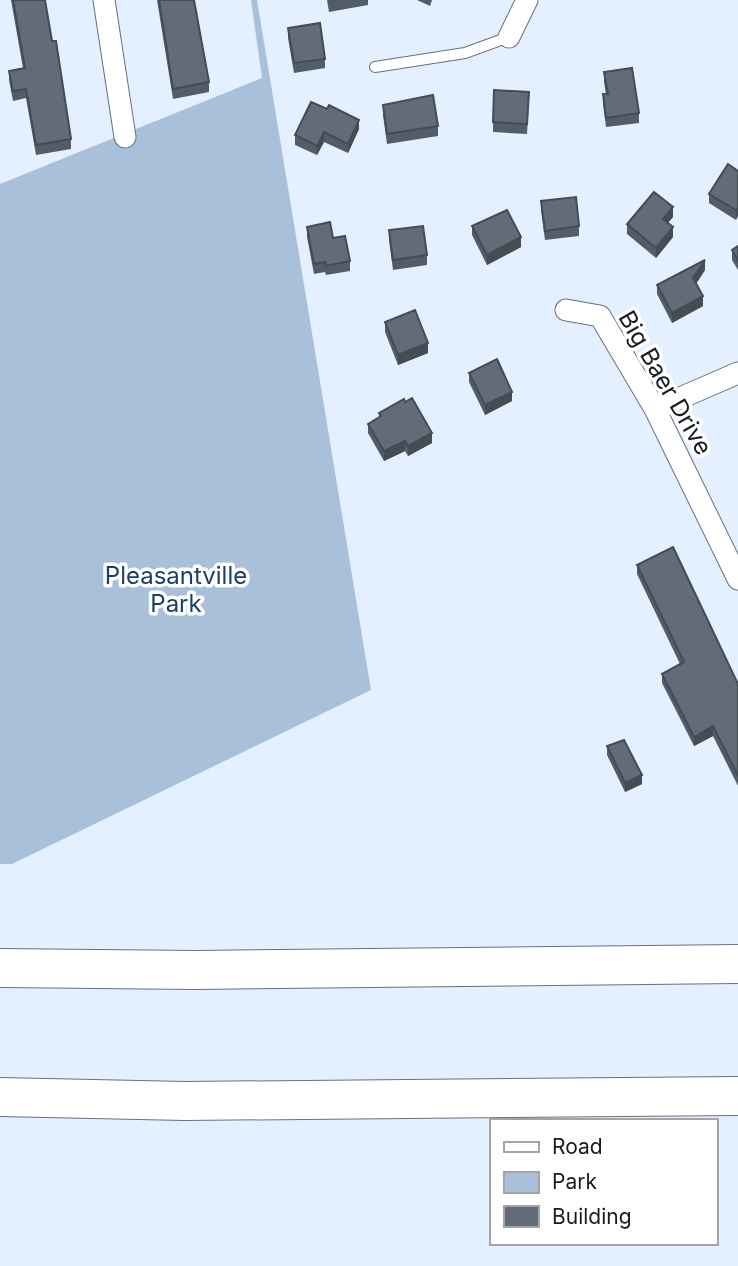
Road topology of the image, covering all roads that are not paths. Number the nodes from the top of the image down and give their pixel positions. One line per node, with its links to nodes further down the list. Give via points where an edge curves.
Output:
1 (104, 0): 5 (street)
2 (527, 0): 3 (street)
3 (509, 37): 4 (lane, via 465,53)
4 (375, 67)
5 (125, 137)
6 (566, 310): 8 (street, Big Baer Drive, via 600,316)
7 (738, 373): 8 (street)
8 (655, 409): 9 (street, Big Baer Drive)
9 (738, 579)
10 (738, 964): 11 (highway)
11 (0, 968)
12 (738, 1096): 13 (highway, via 185,1101)
13 (0, 1097)

